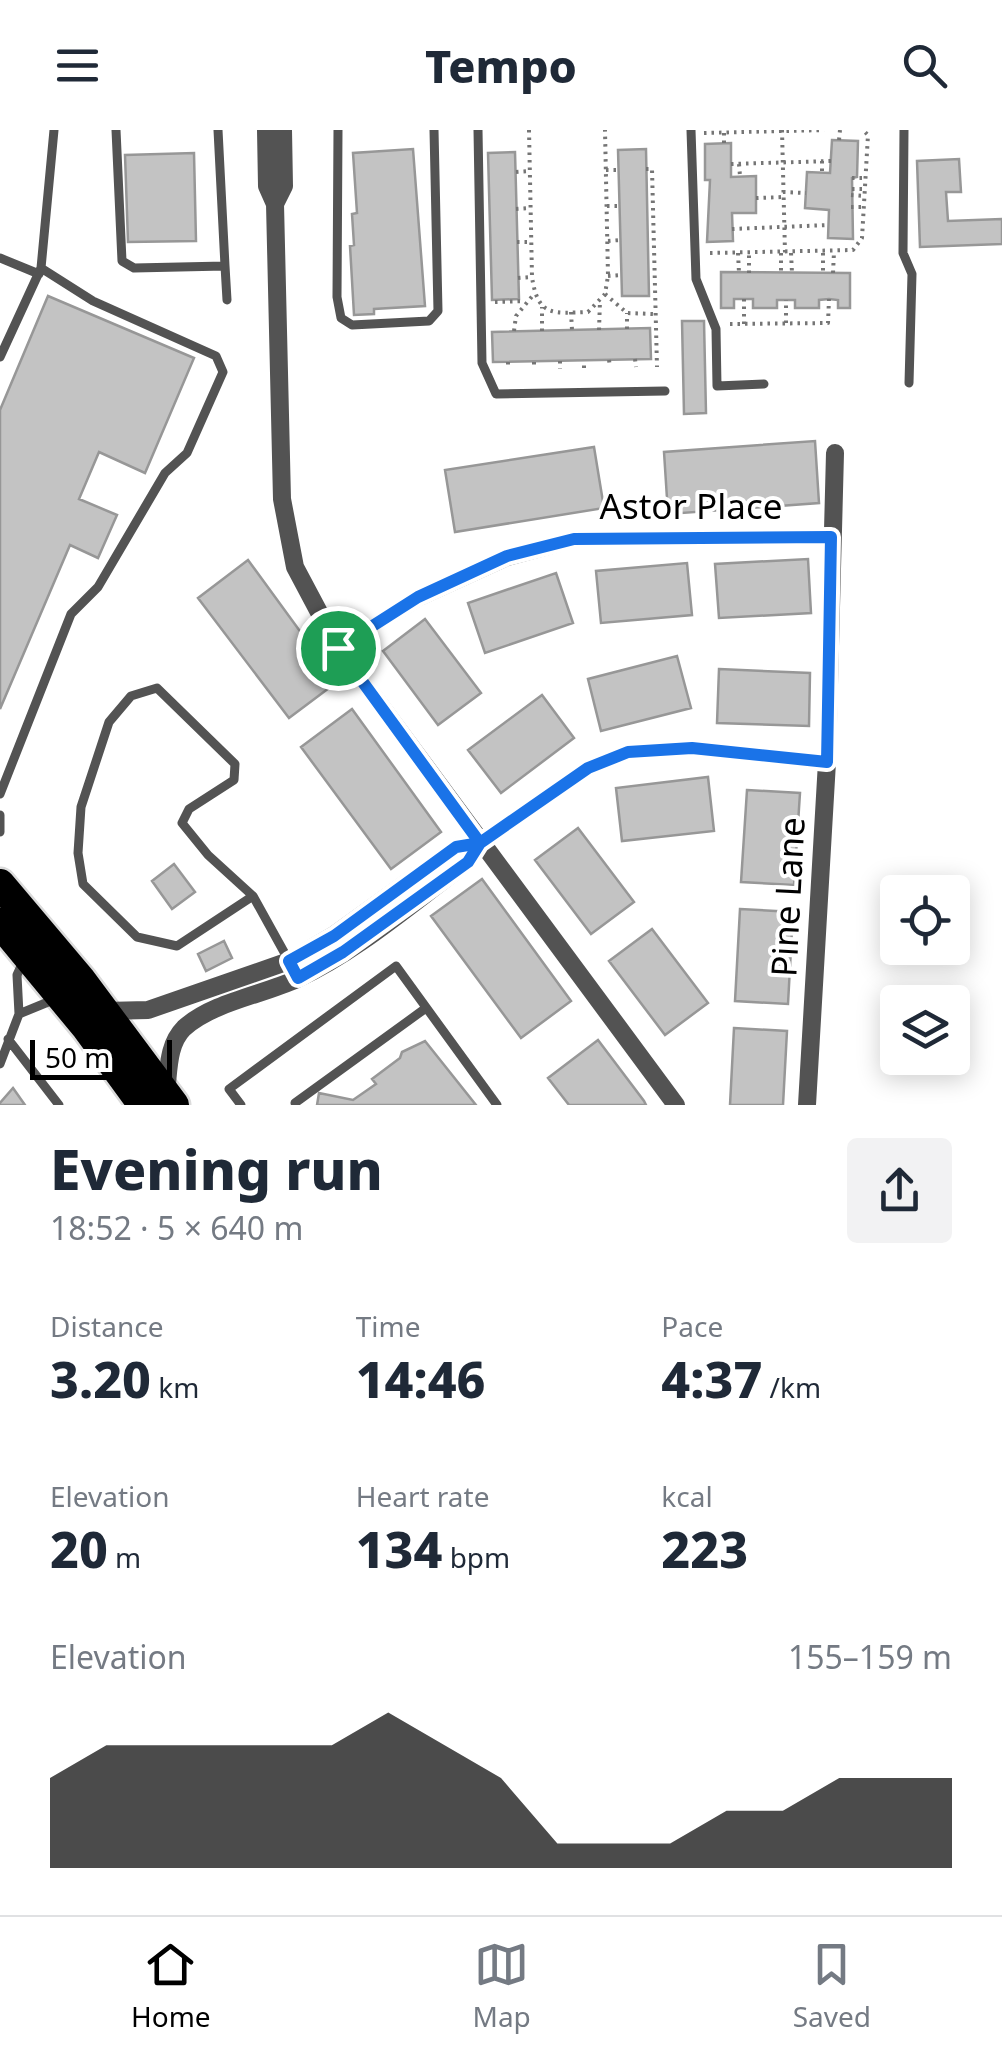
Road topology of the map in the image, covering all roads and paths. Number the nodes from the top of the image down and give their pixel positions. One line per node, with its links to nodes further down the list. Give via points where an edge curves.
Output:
1 (54, 130): 65 (lane)
2 (116, 130): 64 (lane, via 127,267)
3 (218, 130): 64 (lane)
4 (266, 130): 41 (street)
5 (282, 130): 41 (street, via 284,186)
6 (338, 130): 7 (lane, via 337,297 341,318 352,325 429,322 438,311)
7 (434, 130)
8 (478, 130): 84 (lane)
9 (529, 130): 30 (path)
10 (605, 130): 28 (path)
11 (824, 130): 15 (path)
12 (840, 130): 18 (path)
13 (863, 130): 21 (path)
14 (904, 130): 109 (lane, via 903,253 912,274)
15 (782, 131): 17 (path); 23 (path)
16 (691, 132): 17 (path); 59 (lane)
17 (724, 133): 19 (path)
18 (839, 140)
19 (724, 144)
20 (858, 153): 21 (path)
21 (867, 154): 35 (path)
22 (831, 161): 24 (path)
23 (782, 162): 24 (path); 26 (path); 39 (path)
24 (822, 162): 32 (path)
25 (732, 164): 26 (path)
26 (739, 164): 33 (path)
27 (646, 169): 88 (path, via 652,169)
28 (606, 170): 29 (path); 42 (path)
29 (618, 170)
30 (530, 171): 31 (path); 46 (path)
31 (516, 172)
32 (822, 172)
33 (740, 176)
34 (852, 178): 35 (path)
35 (865, 178): 38 (path)
36 (806, 192): 39 (path)
37 (852, 192): 38 (path)
38 (864, 192): 45 (path)
39 (783, 194): 40 (path); 51 (path)
40 (756, 198)
41 (275, 204): 114 (street, via 282,500 295,567)
42 (607, 206): 43 (path); 53 (path)
43 (620, 206)
44 (851, 206): 45 (path)
45 (864, 207): 49 (path)
46 (530, 208): 47 (path); 56 (path)
47 (516, 209)
48 (854, 220): 49 (path)
49 (863, 220): 58 (path, via 860,244)
50 (828, 226): 51 (path)
51 (784, 227): 52 (path); 62 (path)
52 (732, 229)
53 (608, 240): 54 (path); 73 (path)
54 (620, 240)
55 (517, 242): 56 (path)
56 (531, 242): 75 (path)
57 (823, 252): 58 (path); 62 (path); 70 (path)
58 (834, 252): 71 (path)
59 (695, 253): 60 (path); 92 (lane, via 696,279)
60 (738, 253): 61 (path); 66 (path)
61 (749, 253): 62 (path); 67 (path)
62 (786, 253): 68 (path); 69 (path)
63 (0, 258): 65 (lane)
64 (225, 266): 78 (lane)
65 (40, 271): 97 (lane); 116 (lane, via 216,356 223,372 187,454 165,473 98,587 71,614)
66 (739, 272)
67 (748, 273)
68 (781, 273)
69 (792, 273)
70 (823, 273)
71 (833, 273)
72 (621, 275): 73 (path)
73 (608, 276): 77 (path)
74 (518, 278): 75 (path)
75 (532, 278): 76 (path)
76 (534, 294): 83 (path); 85 (path)
77 (605, 294): 82 (path); 87 (path)
78 (227, 300)
79 (744, 300): 90 (path)
80 (786, 300): 89 (path)
81 (828, 300): 89 (path, via 828,323)
82 (600, 301): 86 (path, via 588,312); 94 (path)
83 (525, 302): 84 (path); 95 (path)
84 (481, 303): 111 (lane, via 482,362 496,394)
85 (542, 307): 86 (path); 96 (path)
86 (571, 312): 93 (path)
87 (627, 313): 88 (path); 91 (path)
88 (655, 314): 103 (path)
89 (786, 323): 90 (path)
90 (744, 324): 92 (path)
91 (626, 329)
92 (716, 329): 110 (lane, via 717,386)
93 (572, 330)
94 (599, 330)
95 (514, 331)
96 (542, 331)
97 (0, 358)
98 (635, 359): 104 (path)
99 (584, 360): 106 (path)
100 (610, 360): 107 (path)
101 (560, 361): 105 (path)
102 (534, 362): 108 (path)
103 (657, 366)
104 (636, 367)
105 (560, 368)
106 (584, 368)
107 (610, 368)
108 (534, 369)
109 (909, 382)
110 (764, 384)
111 (664, 390)
112 (835, 453): 113 (street, Pine Lane)
113 (831, 537): 114 (street, Astor Place, via 574,539 507,556 418,597); 115 (street, Pine Lane)
114 (338, 648): 119 (street)
115 (827, 762): 119 (street, via 692,748 628,752 588,768); 138 (street, Pine Lane)
116 (0, 794)
117 (0, 815): 118 (lane)
118 (0, 832)
119 (480, 843): 124 (street, via 456,847); 125 (street, via 468,862); 137 (street)
120 (0, 884): 128 (highway)
121 (253, 896): 121 (lane, via 182,824 189,809 234,780 235,764 157,688 132,696 108,722 81,808 83,884 136,937 177,946); 124 (lane)
122 (0, 923): 123 (highway)
123 (27, 954): 126 (highway); 129 (lane, via 17,975)
124 (289, 961): 125 (lane); 128 (street, via 148,1010)
125 (298, 978): 132 (street, via 183,1029 172,1045)
126 (64, 998): 129 (lane); 132 (highway)
127 (426, 1008): 133 (lane); 135 (lane, via 396,966 229,1090); 136 (lane)
128 (104, 1011): 132 (highway)
129 (18, 1014): 130 (lane)
130 (8, 1039): 131 (lane); 134 (lane)
131 (0, 1064)
132 (161, 1101)
133 (295, 1104)
134 (59, 1105)
135 (241, 1105)
136 (497, 1105)
137 (676, 1105)
138 (807, 1105)

